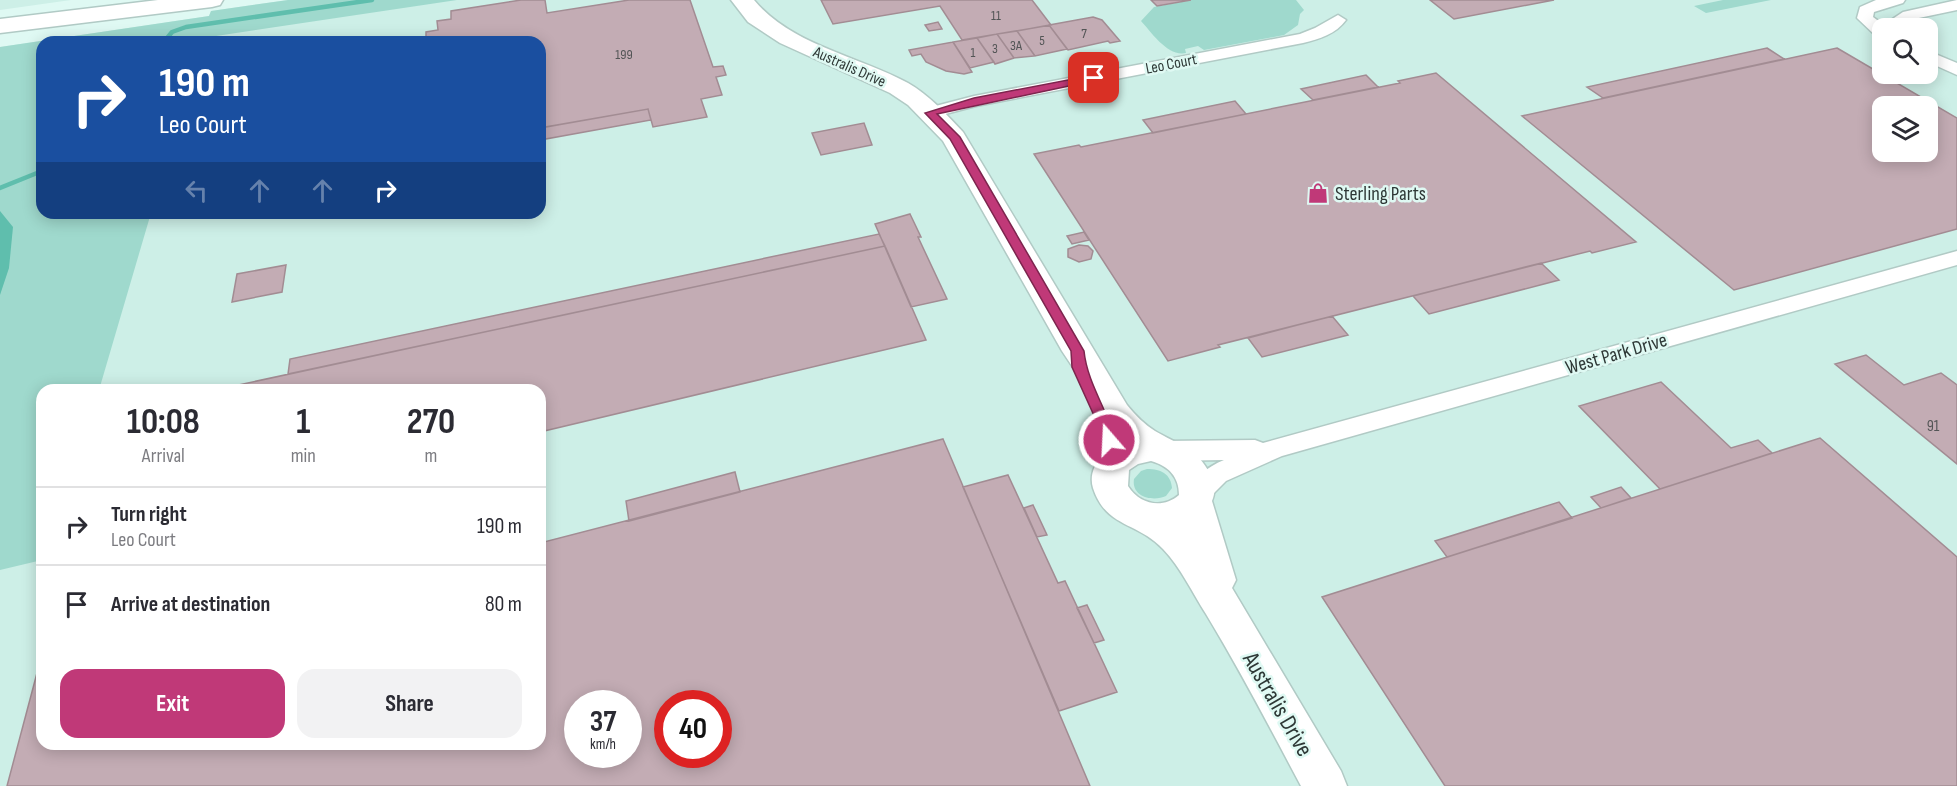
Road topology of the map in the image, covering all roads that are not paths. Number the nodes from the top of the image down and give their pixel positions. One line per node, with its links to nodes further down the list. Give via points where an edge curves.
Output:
1 (123, 0): 8 (street)
2 (212, 0): 6 (street)
3 (742, 0): 16 (street, Australis Drive, via 770,28 899,88)
4 (760, 0): 16 (street, Australis Drive, via 788,26 911,79 931,93)
5 (1897, 0): 11 (street, via 1866,10 1866,18)
6 (180, 2): 12 (street)
7 (1957, 5): 9 (street)
8 (0, 18)
9 (1903, 18)
10 (1338, 20): 16 (street, Leo Court, via 1321,33 1289,41)
11 (1872, 21)
12 (0, 26)
13 (1938, 58): 15 (street)
14 (1938, 61): 15 (street)
15 (1954, 69)
16 (938, 111): 18 (street, Australis Drive)
17 (1957, 258): 19 (street, West Park Drive)
18 (1078, 351): 20 (street, Australis Drive, via 1118,416 1133,433); 21 (street, Australis Drive, via 1079,367 1109,440)
19 (1275, 448): 20 (street, West Park Drive); 22 (street, West Park Drive, via 1217,474)
20 (1161, 450): 21 (street, via 1143,448 1128,452); 22 (street, via 1188,465 1196,480)
21 (1112, 465): 23 (street, via 1108,485 1113,496 1126,509)
22 (1195, 498): 23 (street, via 1175,516); 24 (street, Australis Drive, via 1212,566)
23 (1146, 518): 24 (street, Australis Drive, via 1179,541)
24 (1232, 621): 25 (street, Australis Drive)
25 (1325, 786)

